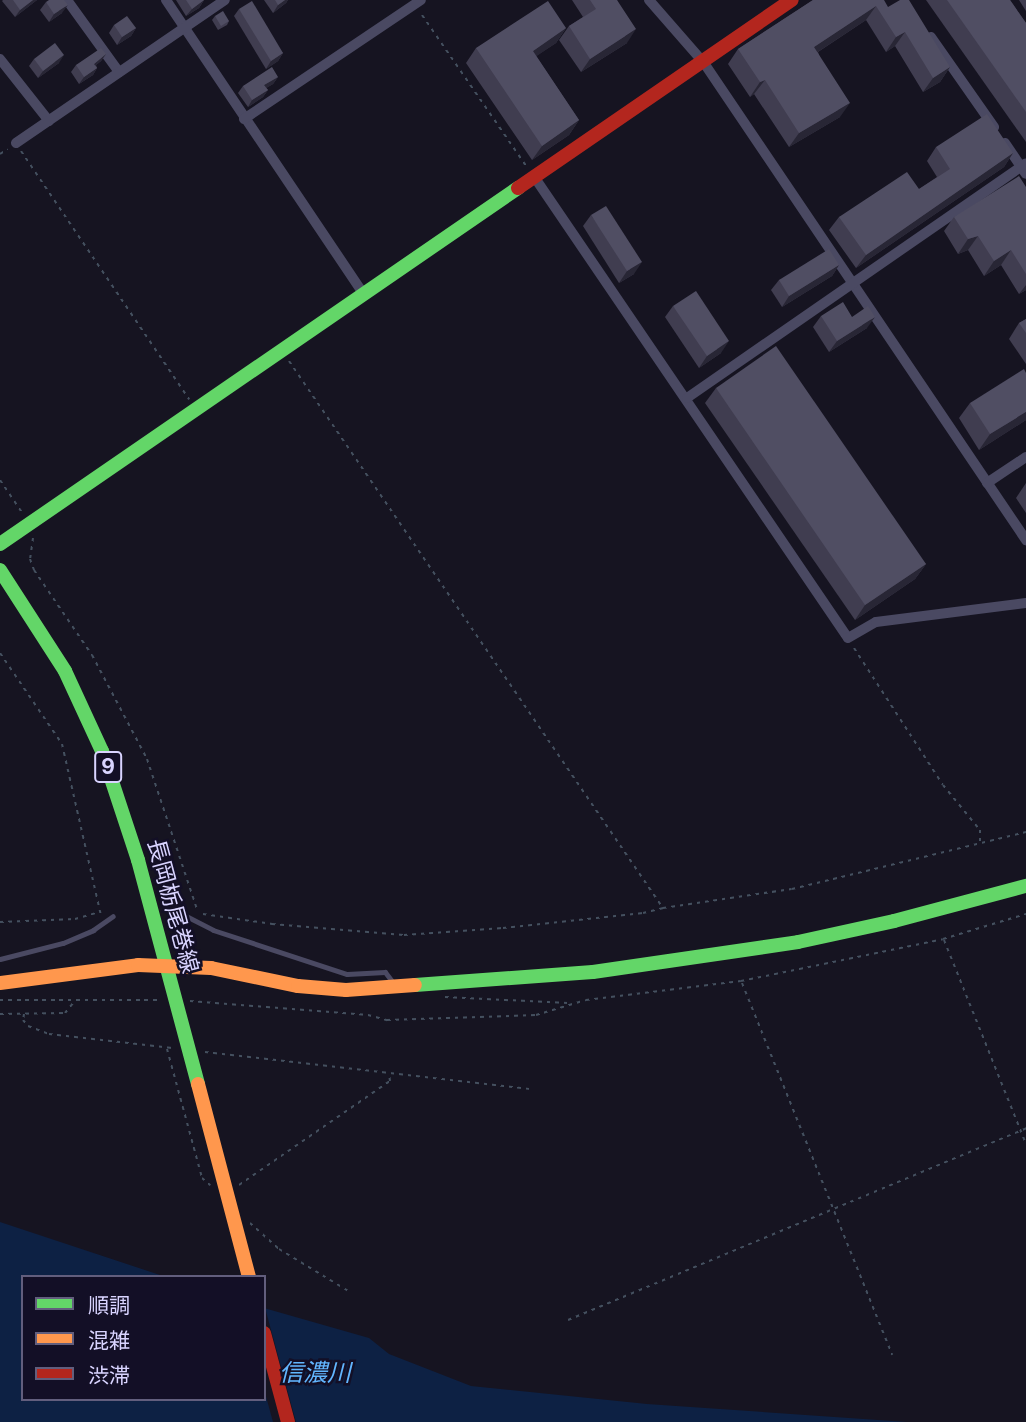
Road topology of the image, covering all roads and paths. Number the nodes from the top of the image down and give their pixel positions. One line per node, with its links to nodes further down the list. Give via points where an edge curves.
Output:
1 (67, 0): 11 (street)
2 (166, 0): 8 (street)
3 (225, 0): 8 (street)
4 (649, 0): 10 (street)
5 (792, 0): 10 (street)
6 (418, 2): 12 (street); 16 (path)
7 (921, 22): 15 (street)
8 (185, 27): 11 (street); 12 (street)
9 (0, 59): 13 (street)
10 (704, 63): 16 (street); 17 (street)
11 (119, 72): 13 (street)
12 (244, 119): 18 (street)
13 (49, 121): 14 (street)
14 (16, 143): 21 (path)
15 (1025, 168): 17 (street)
16 (535, 178): 18 (street); 20 (street)
17 (852, 284): 20 (street); 24 (street)
18 (363, 293): 19 (street)
19 (282, 351): 21 (street); 35 (path)
20 (687, 398): 30 (street)
21 (196, 409): 25 (street)
22 (1026, 457): 24 (street)
23 (0, 480): 25 (path)
24 (987, 483): 26 (street)
25 (30, 524): 27 (street); 35 (path, via 34,570 92,655 147,759 198,912 272,924 404,935 529,926)
26 (1026, 540)
27 (0, 544)
28 (0, 570): 43 (street, 長岡栃尾巻線 / 9, via 65,671 93,729 131,838)
29 (1026, 603): 30 (street, via 876,622)
30 (848, 638): 33 (path, via 943,785 980,831)
31 (0, 653): 36 (path, via 62,744)
32 (1026, 832): 33 (path)
33 (981, 842): 35 (path, via 792,889)
34 (1026, 886): 46 (street, via 894,921 709,957 593,972)
35 (663, 908)
36 (99, 912): 39 (path); 40 (path, via 75,919)
37 (113, 916): 39 (lane)
38 (186, 916): 46 (lane, via 214,930 347,974 385,972)
39 (104, 920): 42 (lane, via 63,943)
40 (0, 922)
41 (943, 939): 57 (path)
42 (0, 959)
43 (166, 964): 45 (street); 46 (street, via 298,986 346,990); 61 (street, 長岡栃尾巻線 / 9)
44 (741, 981): 60 (path)
45 (0, 983)
46 (396, 987)
47 (435, 997): 49 (path)
48 (75, 1002): 51 (path, via 65,1013)
49 (571, 1004)
50 (0, 1014): 51 (path)
51 (24, 1014): 52 (path, via 28,1026 49,1034)
52 (163, 1047)
53 (205, 1052): 54 (path)
54 (389, 1073): 55 (path); 59 (path, via 390,1081)
55 (531, 1089)
56 (1026, 1128): 57 (path)
57 (1020, 1130): 58 (path); 60 (path)
58 (1026, 1144)
59 (233, 1189)
60 (832, 1210): 62 (path); 64 (path)
61 (248, 1275)
62 (568, 1320)
63 (266, 1340): 65 (street)
64 (891, 1355)
65 (288, 1422)

